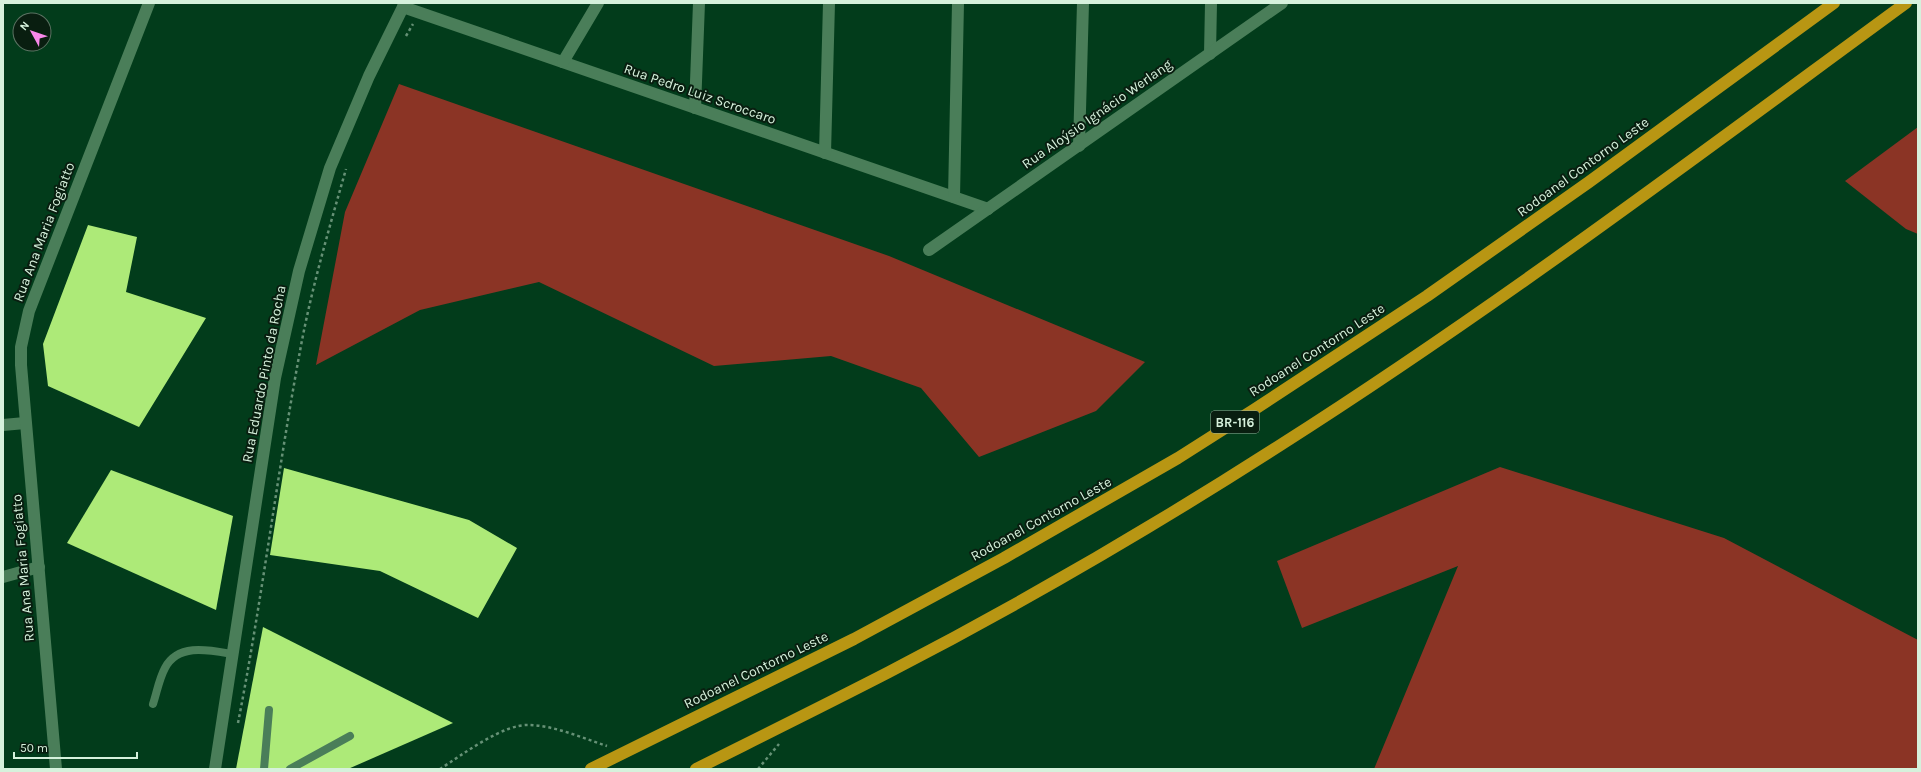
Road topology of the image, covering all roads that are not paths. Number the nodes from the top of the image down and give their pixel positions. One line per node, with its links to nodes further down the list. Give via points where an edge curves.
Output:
1 (149, 3): 20 (street, Rua Ana Maria Fogiatto, via 29,311 21,347)
2 (598, 3): 13 (street)
3 (699, 3): 14 (street)
4 (829, 3): 16 (street)
5 (958, 3): 17 (street)
6 (1083, 3): 15 (street)
7 (1211, 3): 12 (street)
8 (1282, 3): 12 (street, Rua Aloýsio Ignácio Werlang)
9 (1834, 3): 32 (highway, Rodoanel Contorno Leste / BR-116, via 1589,182 1426,296 1178,458 907,611)
10 (1906, 3): 33 (highway, via 1526,281 1282,445 1120,543 976,625)
11 (404, 5): 13 (street, Rua Pedro Luiz Scroccaro); 24 (street, Rua Eduardo Pinto da Rocha, via 369,76 330,168 299,271 275,378)
12 (1210, 54): 15 (street, Rua Aloýsio Ignácio Werlang)
13 (563, 62): 14 (street, Rua Pedro Luiz Scroccaro)
14 (695, 108): 16 (street, Rua Pedro Luiz Scroccaro)
15 (1079, 146): 18 (street, Rua Aloýsio Ignácio Werlang)
16 (825, 153): 17 (street, Rua Pedro Luiz Scroccaro)
17 (954, 197): 18 (street, Rua Pedro Luiz Scroccaro)
18 (988, 209): 19 (street, Rua Aloýsio Ignácio Werlang)
19 (929, 250)
20 (26, 423): 21 (street); 22 (street, Rua Ana Maria Fogiatto)
21 (3, 425)
22 (39, 567): 23 (street); 28 (street, Rua Ana Maria Fogiatto)
23 (3, 577)
24 (232, 654): 25 (lane, via 187,650 173,656 165,668); 29 (street, Rua Eduardo Pinto da Rocha)
25 (153, 704)
26 (269, 710): 30 (lane)
27 (350, 736): 31 (lane)
28 (56, 769)
29 (214, 769)
30 (264, 769)
31 (290, 769)
32 (591, 769)
33 (696, 769)

